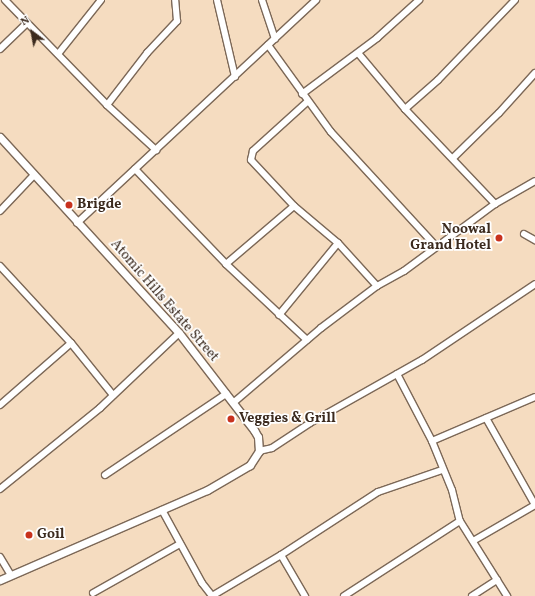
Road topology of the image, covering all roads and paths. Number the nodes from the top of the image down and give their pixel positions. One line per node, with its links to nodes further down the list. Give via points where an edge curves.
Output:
1 (5, 0): 9 (street)
2 (102, 0): 14 (street)
3 (175, 0): 19 (street, via 177,21 147,53)
4 (217, 0): 16 (street)
5 (262, 0): 10 (street)
6 (316, 0): 10 (street)
7 (419, 0): 13 (street, via 396,23)
8 (515, 0): 20 (street, via 438,80)
9 (26, 24): 12 (street); 14 (street)
10 (274, 39): 11 (street)
11 (268, 45): 16 (street); 17 (street)
12 (0, 49)
13 (358, 53): 17 (street); 20 (street)
14 (58, 54): 19 (street)
15 (535, 73): 23 (street)
16 (235, 77): 22 (street)
17 (302, 94): 18 (street)
18 (307, 102): 28 (street, via 251,155 251,160 260,171); 34 (street, via 362,168)
19 (108, 105): 22 (street)
20 (405, 109): 23 (street)
21 (0, 137): 25 (street, Atomic Hills Estate Street)
22 (156, 150): 24 (street)
23 (453, 158): 27 (street)
24 (135, 169): 30 (street); 35 (street)
25 (34, 175): 29 (street); 30 (street, Atomic Hills Estate Street)
26 (535, 181): 27 (street)
27 (495, 204): 34 (street)
28 (294, 206): 33 (street); 35 (street)
29 (0, 211)
30 (78, 223): 40 (street, Atomic Hills Estate Street)
31 (524, 234): 32 (street)
32 (535, 240)
33 (338, 244): 38 (street); 39 (street)
34 (436, 246): 38 (street, via 404,271)
35 (226, 264): 39 (street)
36 (0, 266): 42 (street)
37 (535, 284): 43 (street)
38 (377, 286): 41 (street)
39 (278, 315): 41 (street)
40 (179, 333): 44 (street, Atomic Hills Estate Street); 45 (street)
41 (307, 340): 47 (street)
42 (71, 342): 45 (street); 48 (street)
43 (397, 374): 50 (street); 51 (street, via 310,423 272,448)
44 (226, 394): 47 (street, Atomic Hills Estate Street); 53 (street)
45 (113, 395): 54 (street)
46 (535, 397): 49 (street)
47 (233, 403): 51 (street, Atomic Hills Estate Street, via 258,437)
48 (0, 405)
49 (486, 418): 50 (street); 55 (street)
50 (432, 441): 52 (street)
51 (259, 451): 56 (street, via 255,460 230,478)
52 (442, 470): 57 (street, via 452,490); 60 (street, via 378,492)
53 (105, 474)
54 (0, 489)
55 (535, 505): 58 (street)
56 (162, 510): 59 (street); 62 (street)
57 (460, 521): 58 (street); 68 (street)
58 (473, 541): 64 (street)
59 (180, 544): 65 (street); 66 (street)
60 (281, 556): 66 (street); 67 (street)
61 (0, 557): 62 (street)
62 (11, 575): 63 (street)
63 (0, 580)
64 (497, 580): 69 (street); 70 (street)
65 (93, 593)
66 (212, 596)
67 (305, 596)
68 (344, 596)
69 (472, 596)
70 (507, 596)

